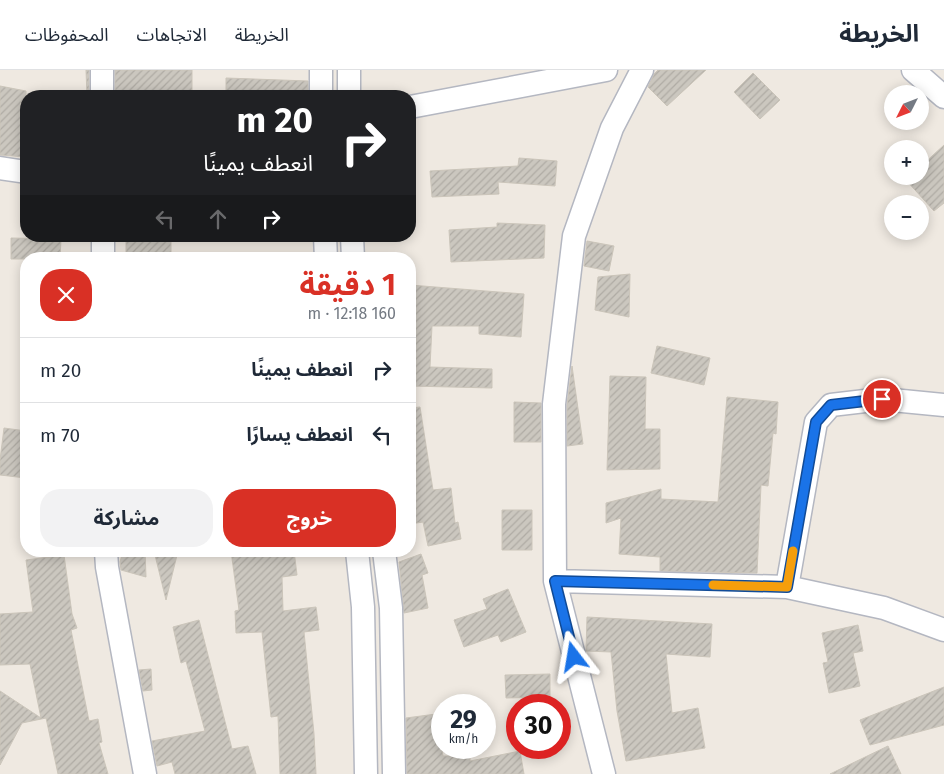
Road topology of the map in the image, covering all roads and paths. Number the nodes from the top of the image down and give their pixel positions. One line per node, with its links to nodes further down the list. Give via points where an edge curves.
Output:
1 (102, 70): 7 (street)
2 (321, 70): 8 (street)
3 (349, 70): 9 (street)
4 (606, 70): 11 (street)
5 (642, 70): 18 (street, via 612,128 574,236 554,404)
6 (913, 70): 10 (street)
7 (102, 90)
8 (322, 90)
9 (349, 90)
10 (944, 97)
11 (416, 106)
12 (0, 168): 13 (street)
13 (20, 171)
14 (944, 405): 19 (street, via 882,399 831,405 816,422)
15 (106, 557): 21 (street)
16 (358, 557): 22 (street, via 363,607)
17 (385, 557): 23 (street, via 391,608)
18 (555, 581): 19 (street); 24 (street)
19 (787, 587): 20 (street, via 884,608)
20 (944, 630)
21 (145, 774)
22 (366, 774)
23 (394, 774)
24 (604, 774)

